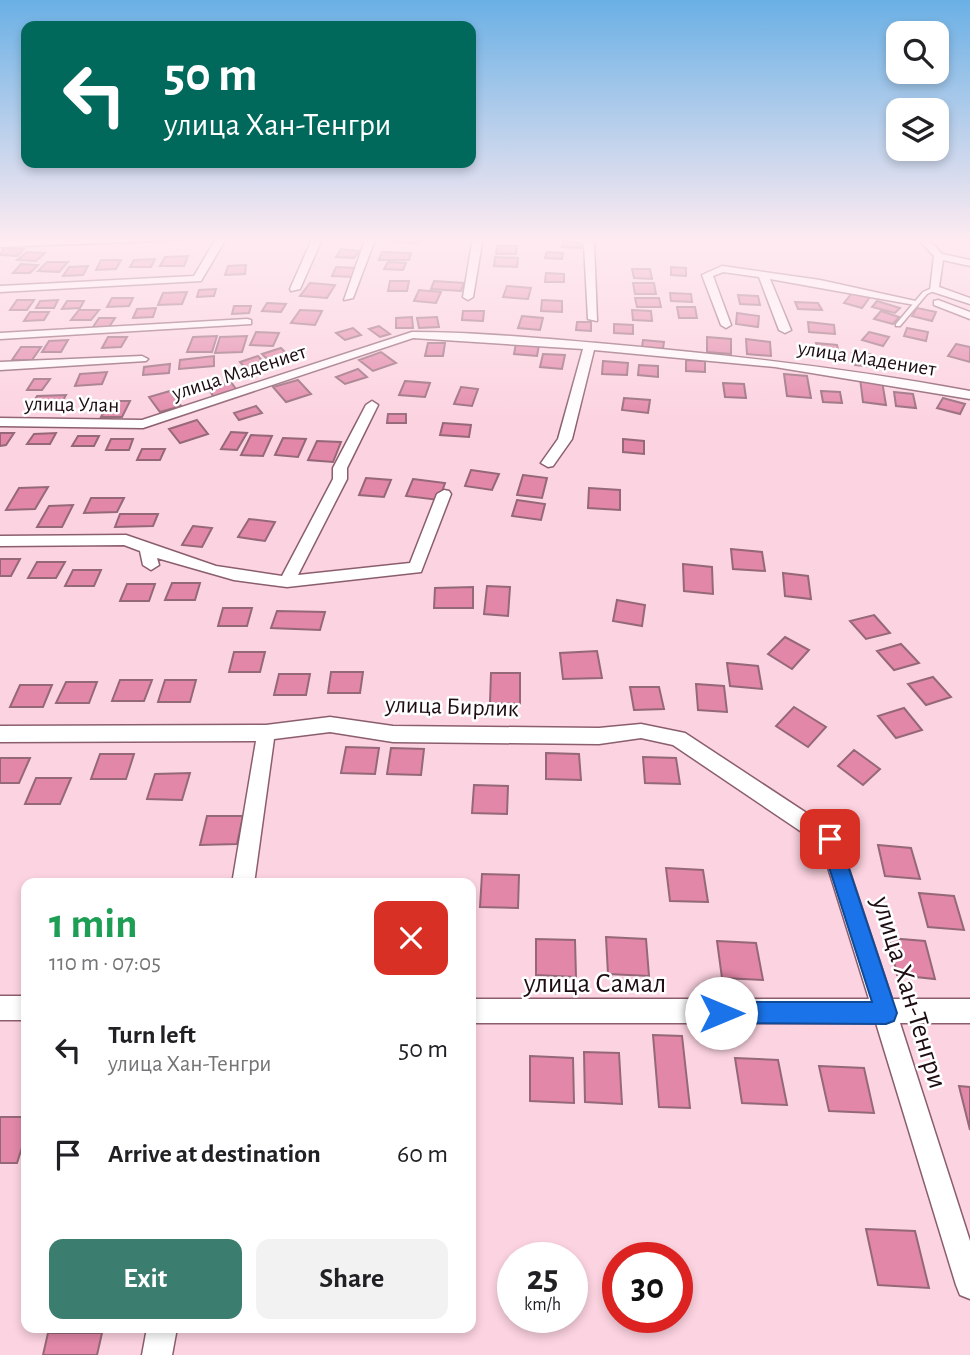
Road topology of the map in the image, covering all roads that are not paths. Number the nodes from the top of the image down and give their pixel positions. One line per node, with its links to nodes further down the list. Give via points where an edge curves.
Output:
1 (592, 300): 7 (street)
2 (717, 300): 9 (street)
3 (773, 300): 11 (street)
4 (918, 300): 10 (lane)
5 (923, 300): 6 (street)
6 (970, 316)
7 (593, 320)
8 (247, 322): 12 (street)
9 (726, 325)
10 (898, 325)
11 (785, 330)
12 (0, 336)
13 (589, 348): 16 (street, улица Мадениет, via 849,373); 19 (street, улица Мадениет, via 412,335); 20 (street, via 565,439)
14 (142, 359): 15 (street)
15 (0, 366)
16 (970, 395)
17 (372, 405): 25 (street)
18 (0, 422): 19 (street, улица Улан)
19 (143, 424)
20 (548, 463)
21 (444, 494): 25 (street, via 416,568)
22 (0, 541): 23 (street, via 125,540)
23 (148, 548): 24 (street); 25 (street, via 176,560)
24 (151, 565)
25 (287, 582)
26 (266, 733): 27 (street, улица Бирлик); 28 (street, улица Бирлик, via 308,723 393,734 654,733 690,745); 29 (street)
27 (0, 734)
28 (830, 839): 34 (street, улица Хан-Тенгри)
29 (244, 878)
30 (0, 1008): 31 (street)
31 (21, 1008)
32 (476, 1011): 34 (street, улица Самал)
33 (970, 1011): 34 (street, улица Самал)
34 (886, 1013): 35 (street, улица Хан-Тенгри)
35 (970, 1285)
36 (161, 1333): 37 (street)
37 (157, 1355)

